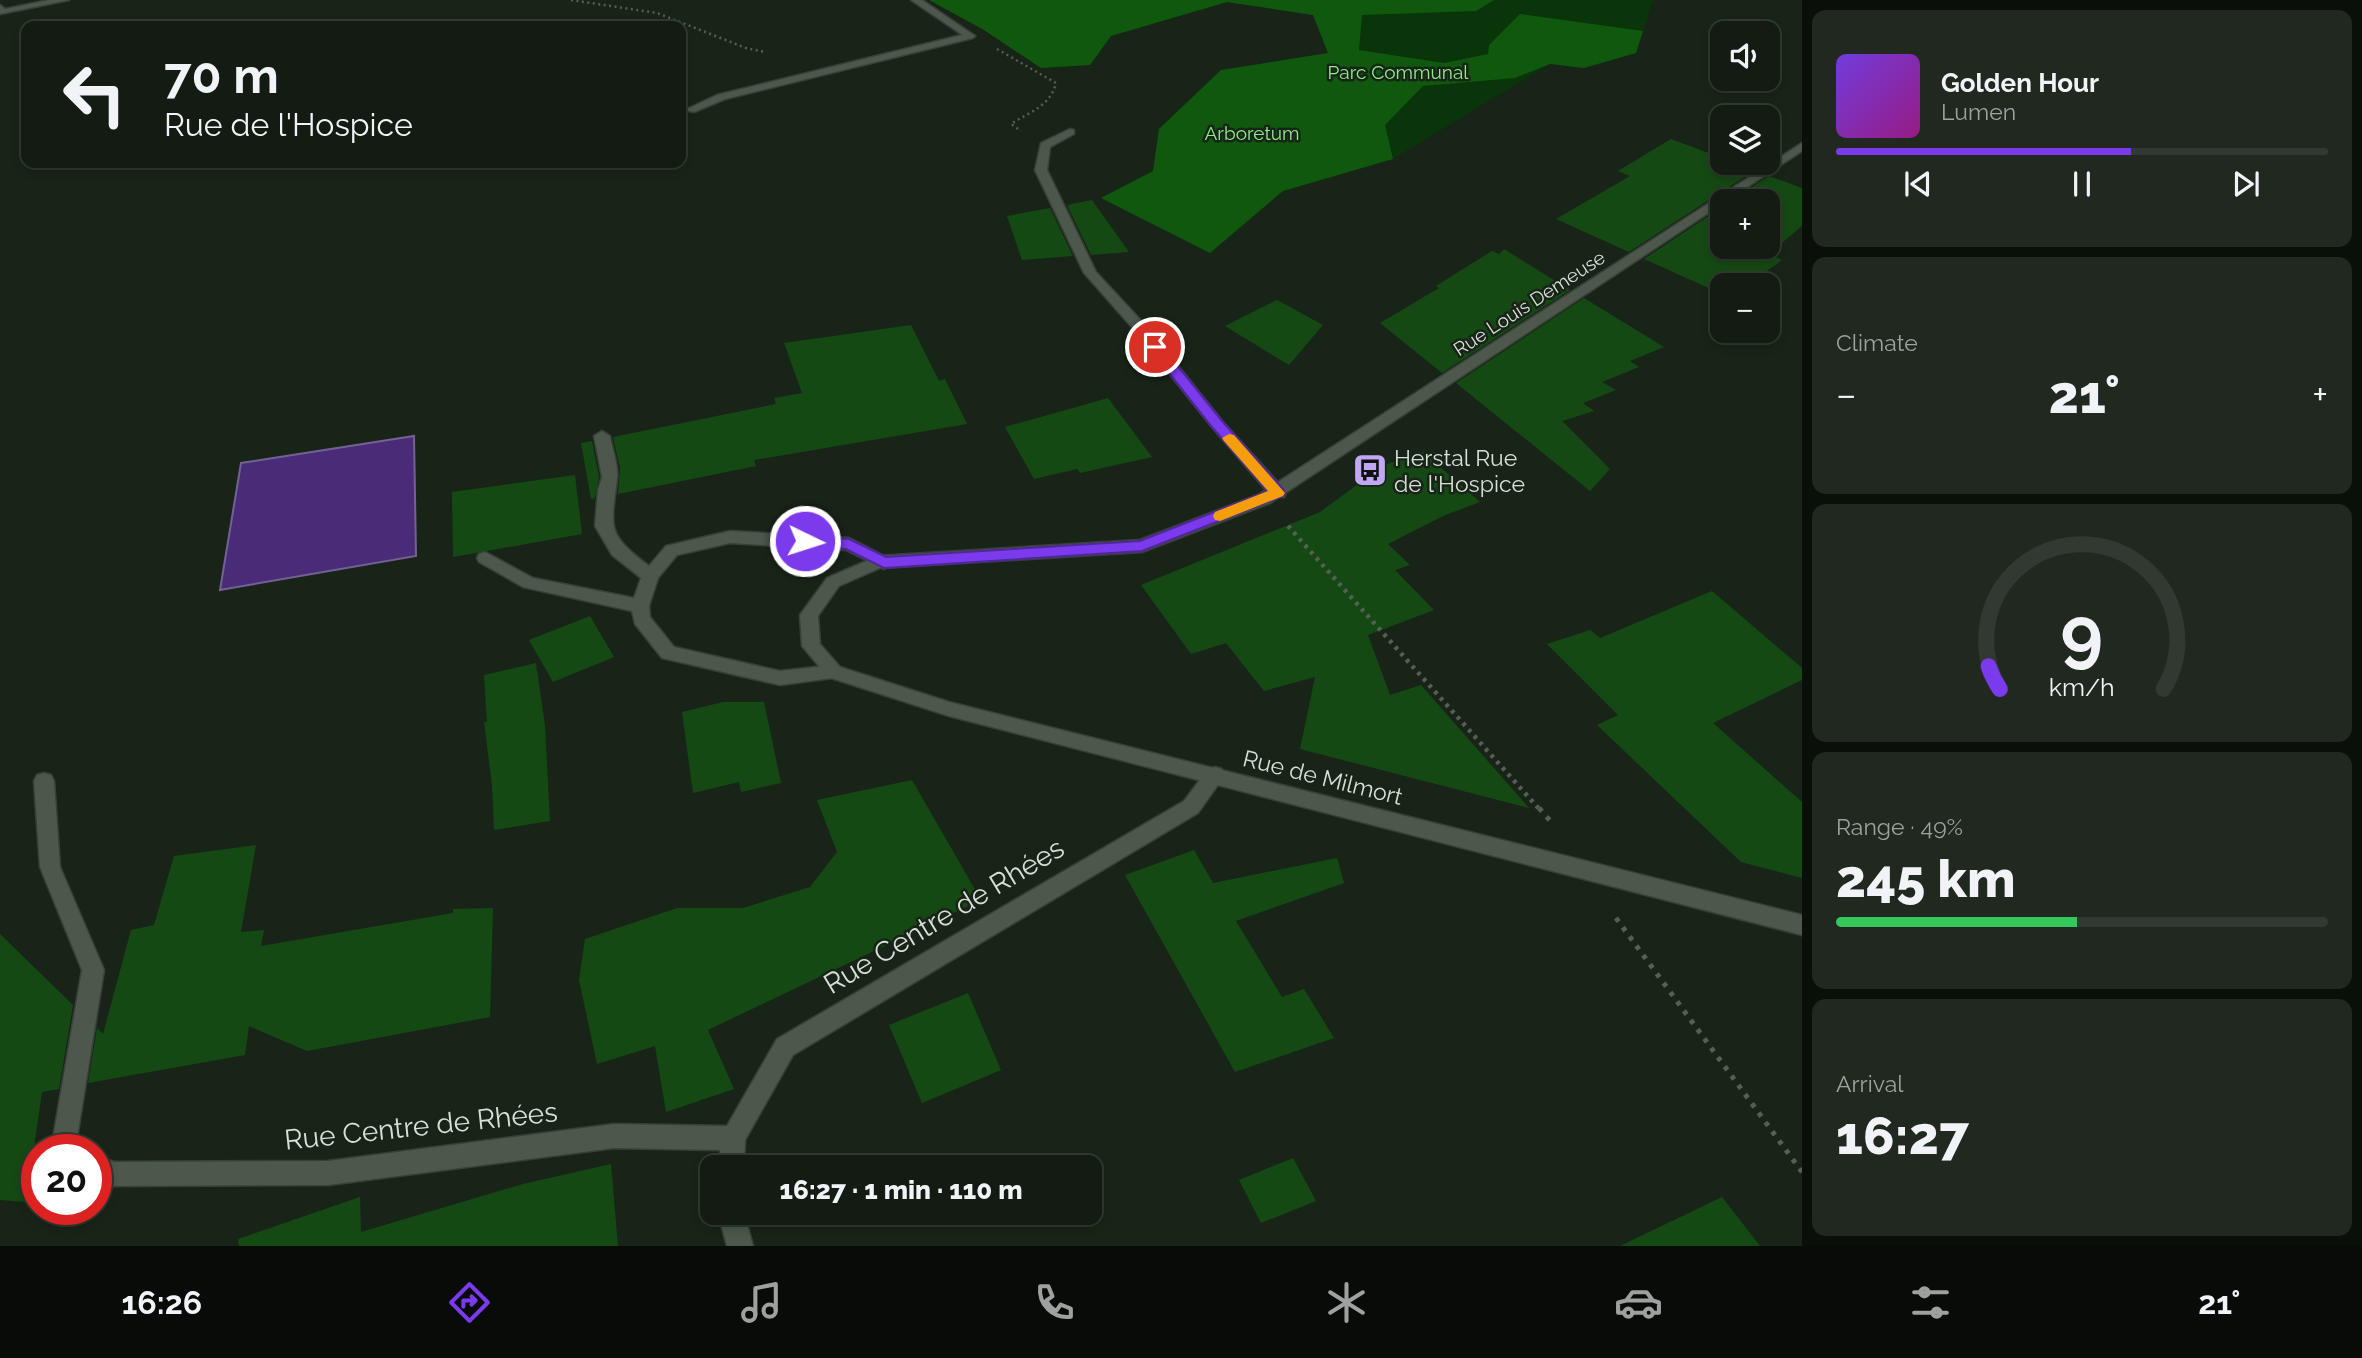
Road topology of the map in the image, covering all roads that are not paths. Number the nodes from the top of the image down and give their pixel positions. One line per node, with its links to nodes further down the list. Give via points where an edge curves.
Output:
1 (64, 0): 3 (street, via 2,12)
2 (916, 0): 4 (street, via 970,36 721,97)
3 (0, 8)
4 (690, 110)
5 (1070, 132): 8 (street, via 1045,145 1041,170 1090,273 1142,330)
6 (1802, 146): 8 (street, Rue Louis Demeuse)
7 (602, 436): 11 (street, via 610,477 603,526 618,551)
8 (1271, 496): 10 (street, via 1142,546)
9 (485, 558): 12 (street, via 529,583)
10 (884, 563): 11 (street, via 849,544 730,537 672,550); 13 (street, via 833,582 808,615 811,646)
11 (650, 576): 12 (street)
12 (640, 606): 13 (street, Rue de Milmort, via 641,619 668,653 780,678)
13 (834, 672): 14 (street, Rue de Milmort, via 948,709)
14 (1215, 775): 16 (street, Rue de Milmort); 18 (street, Rue Centre de Rhées, via 1191,807 785,1046)
15 (44, 781): 17 (street, via 50,867 93,970)
16 (1802, 925)
17 (66, 1134)
18 (733, 1138): 19 (street, Rue Centre de Rhées); 20 (street, Rue Centre de Rhées, via 614,1136 328,1173)
19 (732, 1155)
20 (112, 1171)
21 (734, 1225): 22 (street)
22 (740, 1246)

